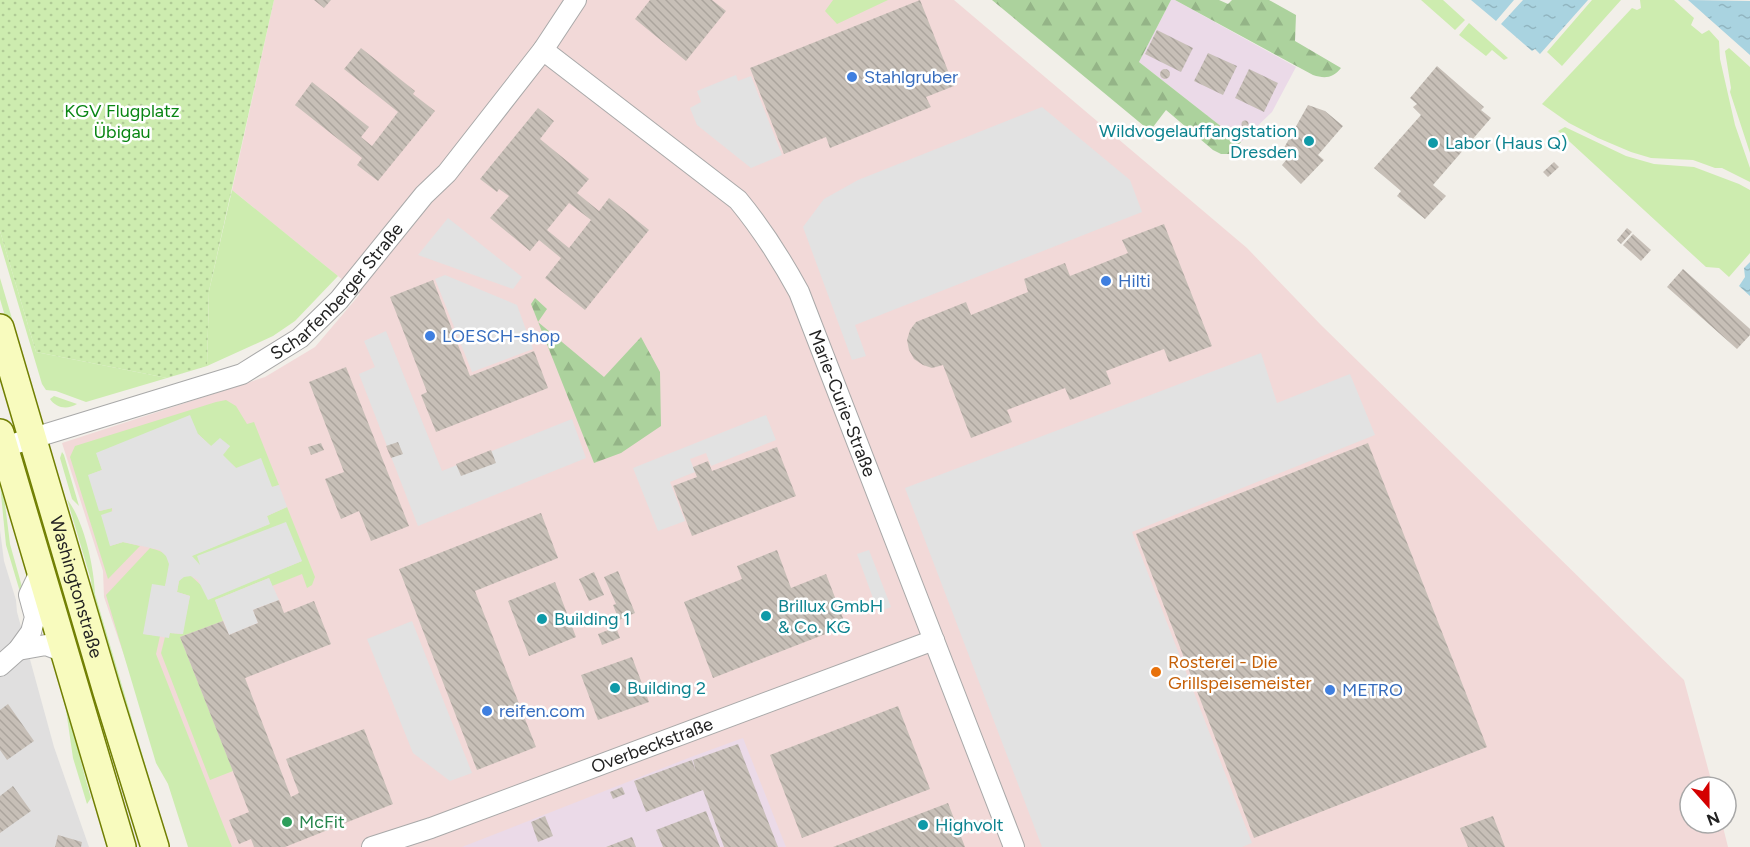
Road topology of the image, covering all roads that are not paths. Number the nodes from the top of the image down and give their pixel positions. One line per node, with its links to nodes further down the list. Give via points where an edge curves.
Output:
1 (576, 0): 2 (street, Scharfenberger Straße)
2 (543, 50): 4 (street, Scharfenberger Straße, via 447,173 424,195 339,300 300,338 242,374); 7 (street, Marie-Curie-Straße, via 738,200 776,252 799,292)
3 (0, 328): 4 (main road, Washingtonstraße)
4 (33, 438): 5 (street, Scharfenberger Straße); 12 (main road, Washingtonstraße)
5 (2, 440): 6 (main road, Washingtonstraße)
6 (40, 572): 8 (street, via 29,595 35,617 31,632); 9 (main road, Washingtonstraße)
7 (934, 640): 13 (street, Overbeckstraße); 14 (street, Marie-Curie-Straße)
8 (18, 650): 9 (street, via 46,645); 10 (street)
9 (64, 652): 11 (main road, Washingtonstraße)
10 (0, 666)
11 (122, 847)
12 (155, 847)
13 (372, 847)
14 (1014, 847)

